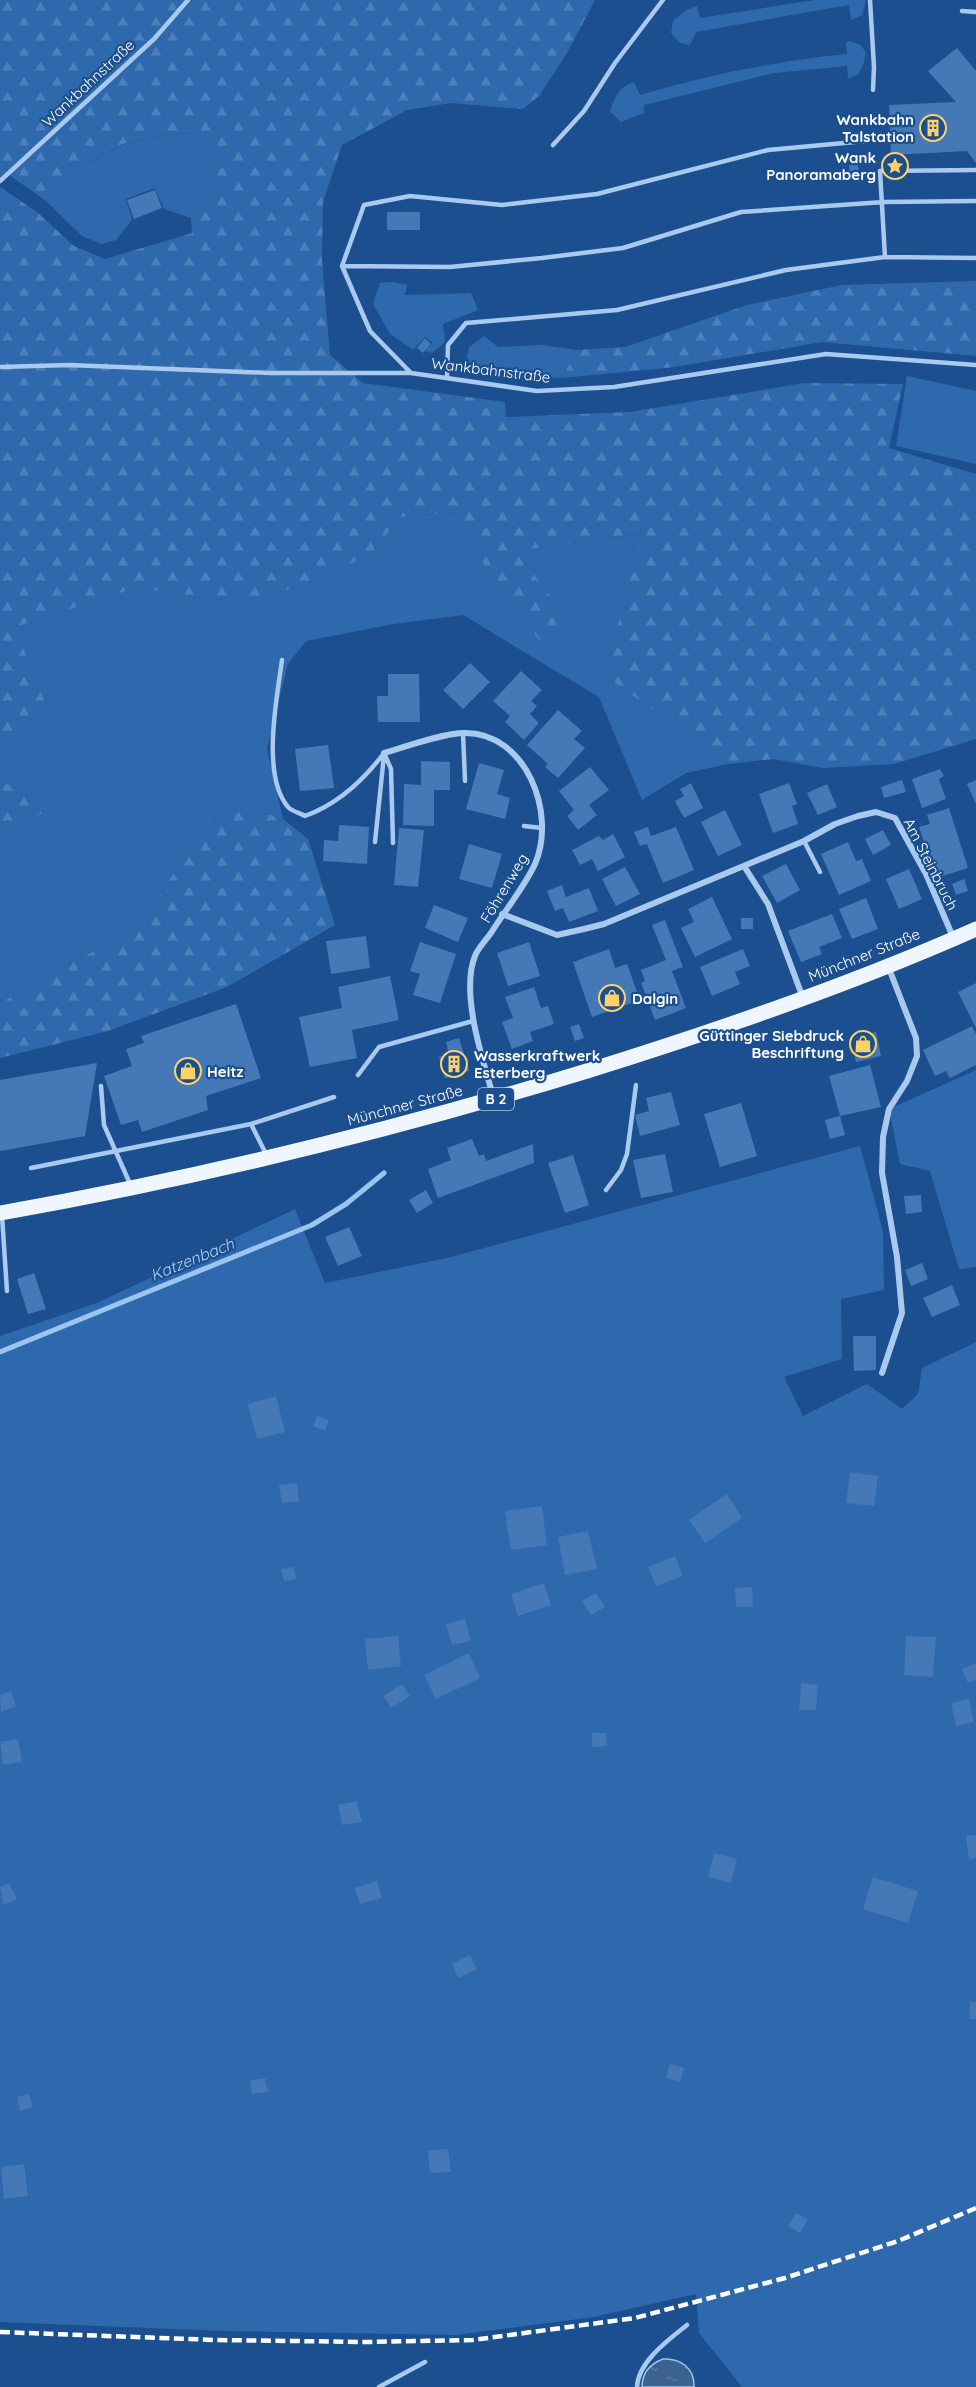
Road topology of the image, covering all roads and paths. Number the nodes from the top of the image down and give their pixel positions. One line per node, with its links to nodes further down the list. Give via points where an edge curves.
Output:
1 (188, 0): 10 (lane, Wankbahnstraße, via 154,39)
2 (663, 0): 8 (lane, via 584,111)
3 (870, 0): 6 (lane)
4 (962, 11): 5 (lane)
5 (976, 12)
6 (873, 90)
7 (877, 140): 15 (lane, via 768,150 597,194 502,204 410,196 364,205)
8 (553, 145)
9 (976, 170): 12 (lane, via 880,171)
10 (0, 181)
11 (976, 201): 12 (lane)
12 (884, 202): 13 (lane); 15 (lane, via 741,212 623,248 542,258 450,267)
13 (885, 257): 14 (lane); 19 (lane, via 786,270 616,310 466,323 448,345)
14 (976, 258)
15 (342, 266): 18 (lane, via 370,331)
16 (976, 365): 19 (lane, Wankbahnstraße, via 826,354 614,387 537,392)
17 (0, 367): 18 (lane, Wankbahnstraße, via 69,365 271,373)
18 (411, 373): 19 (lane, Wankbahnstraße)
19 (447, 378)
20 (282, 660): 22 (lane, via 272,737 279,788 288,808 305,816 318,811 367,776)
21 (463, 733): 22 (street, Föhrenweg); 23 (lane); 25 (street, Föhrenweg, via 487,736 504,745 521,764 537,790)
22 (384, 753): 27 (lane); 28 (lane, via 391,769)
23 (465, 782)
24 (524, 826): 25 (lane)
25 (543, 828): 31 (street, Föhrenweg, via 535,863)
26 (804, 841): 29 (street, Am Steinbruch); 30 (lane); 33 (street, Am Steinbruch, via 858,816 876,812 895,818 926,874)
27 (375, 842)
28 (393, 843)
29 (744, 866): 31 (street, Am Steinbruch, via 604,924 557,935); 35 (street, via 768,904)
30 (820, 872)
31 (502, 914): 36 (street, Föhrenweg, via 475,956)
32 (976, 929): 33 (main road, Münchner Straße / B 2)
33 (954, 939): 34 (main road, Münchner Straße / B 2)
34 (888, 966): 35 (main road, Münchner Straße / B 2); 50 (street, via 916,1038 917,1056 889,1109 883,1137 882,1173 897,1257 902,1314)
35 (803, 999): 41 (main road, Münchner Straße / B 2, via 691,1039)
36 (472, 1021): 37 (lane, via 379,1047); 41 (street, Föhrenweg)
37 (358, 1075)
38 (101, 1086): 43 (lane, via 104,1125)
39 (636, 1086): 47 (lane, via 627,1154)
40 (334, 1097): 42 (lane)
41 (494, 1099): 44 (main road, Münchner Straße / B 2)
42 (251, 1124): 43 (lane); 44 (lane)
43 (116, 1149): 45 (lane); 46 (lane)
44 (267, 1158): 46 (main road, Münchner Straße / B 2)
45 (32, 1168)
46 (132, 1188): 48 (main road, Münchner Straße / B 2)
47 (606, 1190)
48 (1, 1213): 49 (lane)
49 (7, 1292)
50 (882, 1373)
51 (687, 2325): 54 (lane, via 666,2342 638,2376)
52 (425, 2362): 53 (lane)
53 (379, 2387)
54 (637, 2387)

